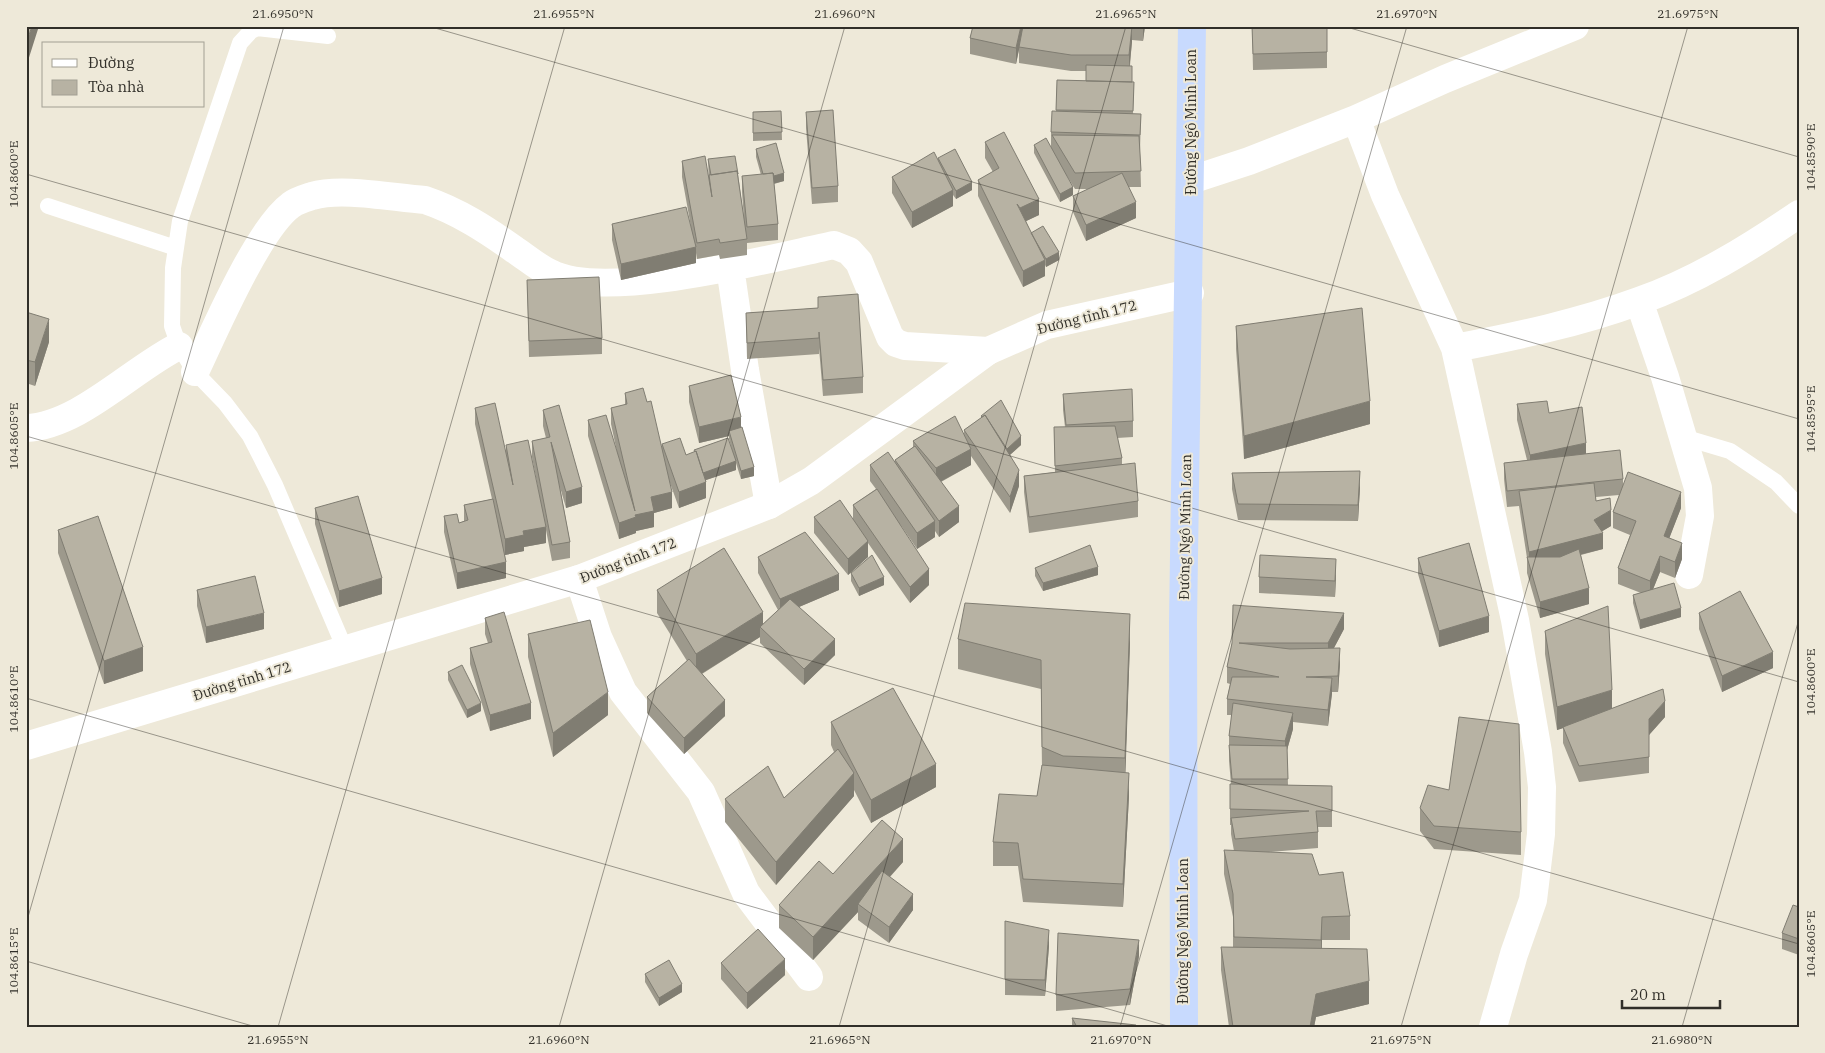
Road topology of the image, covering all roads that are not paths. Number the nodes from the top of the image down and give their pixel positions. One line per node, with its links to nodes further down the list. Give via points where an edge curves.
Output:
1 (1192, 26): 5 (highway, Đường Ngô Minh Loan)
2 (1575, 26): 4 (street)
3 (328, 36): 8 (lane, via 264,28 244,36 180,221)
4 (1356, 119): 5 (street); 13 (street, via 1385,195)
5 (1191, 180): 10 (highway, Đường Ngô Minh Loan)
6 (48, 206): 8 (lane)
7 (1799, 214): 11 (street, via 1749,248)
8 (176, 248): 12 (lane, via 172,326)
9 (730, 267): 14 (street, via 834,245 849,250 859,262 890,337 896,343); 15 (street, via 615,284 571,279 550,274 482,227 425,200 334,192 313,196 292,204 277,218 253,256); 18 (street)
10 (1190, 293): 14 (street, Đường tỉnh 172, via 1047,325); 25 (highway, Đường Ngô Minh Loan, via 1183,622)
11 (1639, 301): 13 (street, via 1532,333); 17 (street)
12 (179, 346): 15 (lane); 16 (street, via 159,356 77,414)
13 (1455, 348): 26 (street, via 1515,620 1542,787 1541,834 1533,900)
14 (988, 351): 18 (street, Đường tỉnh 172, via 810,481)
15 (195, 372): 22 (lane, via 225,403 250,436 275,485)
16 (26, 428)
17 (1683, 437): 19 (lane, via 1737,455 1776,482); 20 (street, via 1698,488 1700,516)
18 (769, 505): 21 (street, Đường tỉnh 172)
19 (1799, 506)
20 (1689, 575)
21 (579, 579): 22 (street, Đường tỉnh 172); 24 (street, via 598,637 623,692 700,792 746,893)
22 (346, 649): 23 (street, Đường tỉnh 172)
23 (26, 746)
24 (809, 977)
25 (1184, 1027)
26 (1493, 1027)

